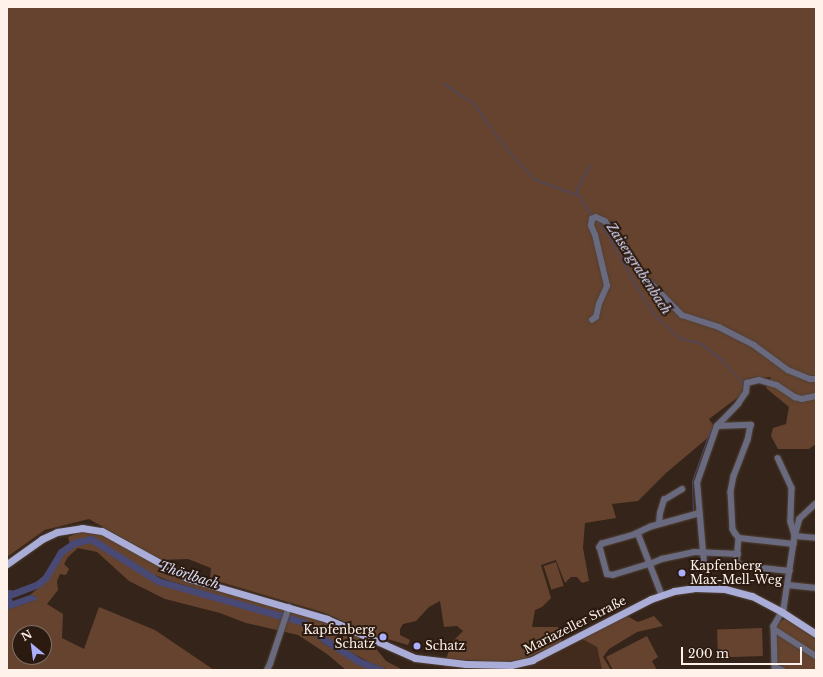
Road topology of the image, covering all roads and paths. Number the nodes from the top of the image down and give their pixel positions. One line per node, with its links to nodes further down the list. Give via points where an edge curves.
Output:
1 (592, 320): 2 (street, via 596,317 607,286 591,226 592,220 596,217 605,221 643,275 682,315 719,327 754,345 788,370)
2 (816, 379)
3 (816, 396): 4 (street, via 795,397 777,385 759,380 748,383 746,392 738,404)
4 (717, 426): 8 (street, via 696,483); 12 (street, via 751,425 730,492 733,529)
5 (778, 458): 11 (street, via 792,488 791,522)
6 (682, 488): 9 (street, via 664,500)
7 (816, 504): 11 (street, via 800,519)
8 (698, 514): 9 (street); 15 (street)
9 (659, 524): 10 (street)
10 (638, 533): 18 (street); 18 (street, via 601,545 607,574 613,575)
11 (795, 536): 13 (street); 14 (street)
12 (739, 538): 14 (street); 16 (street)
13 (816, 538)
14 (794, 544): 19 (street)
15 (702, 551): 16 (street); 18 (street, via 675,555); 21 (street)
16 (738, 554): 19 (street, via 737,562 743,566)
17 (7, 564): 24 (main road, Mariazeller Straße, via 51,534 69,529 88,528 114,536 187,578)
18 (650, 564): 23 (street)
19 (790, 571): 20 (street)
20 (788, 585): 22 (street); 25 (street)
21 (706, 587): 23 (main road, Mariazeller Straße); 25 (main road, Mariazeller Straße, via 744,593)
22 (816, 588)
23 (662, 595): 24 (main road, Mariazeller Straße, via 538,658 518,664 489,666 415,658 327,619)
24 (289, 608): 29 (street)
25 (782, 612): 26 (street, via 774,624); 27 (main road, Mariazeller Straße)
26 (774, 629): 28 (street); 30 (street, via 775,666)
27 (816, 634)
28 (816, 656)
29 (267, 670)
30 (782, 670)

